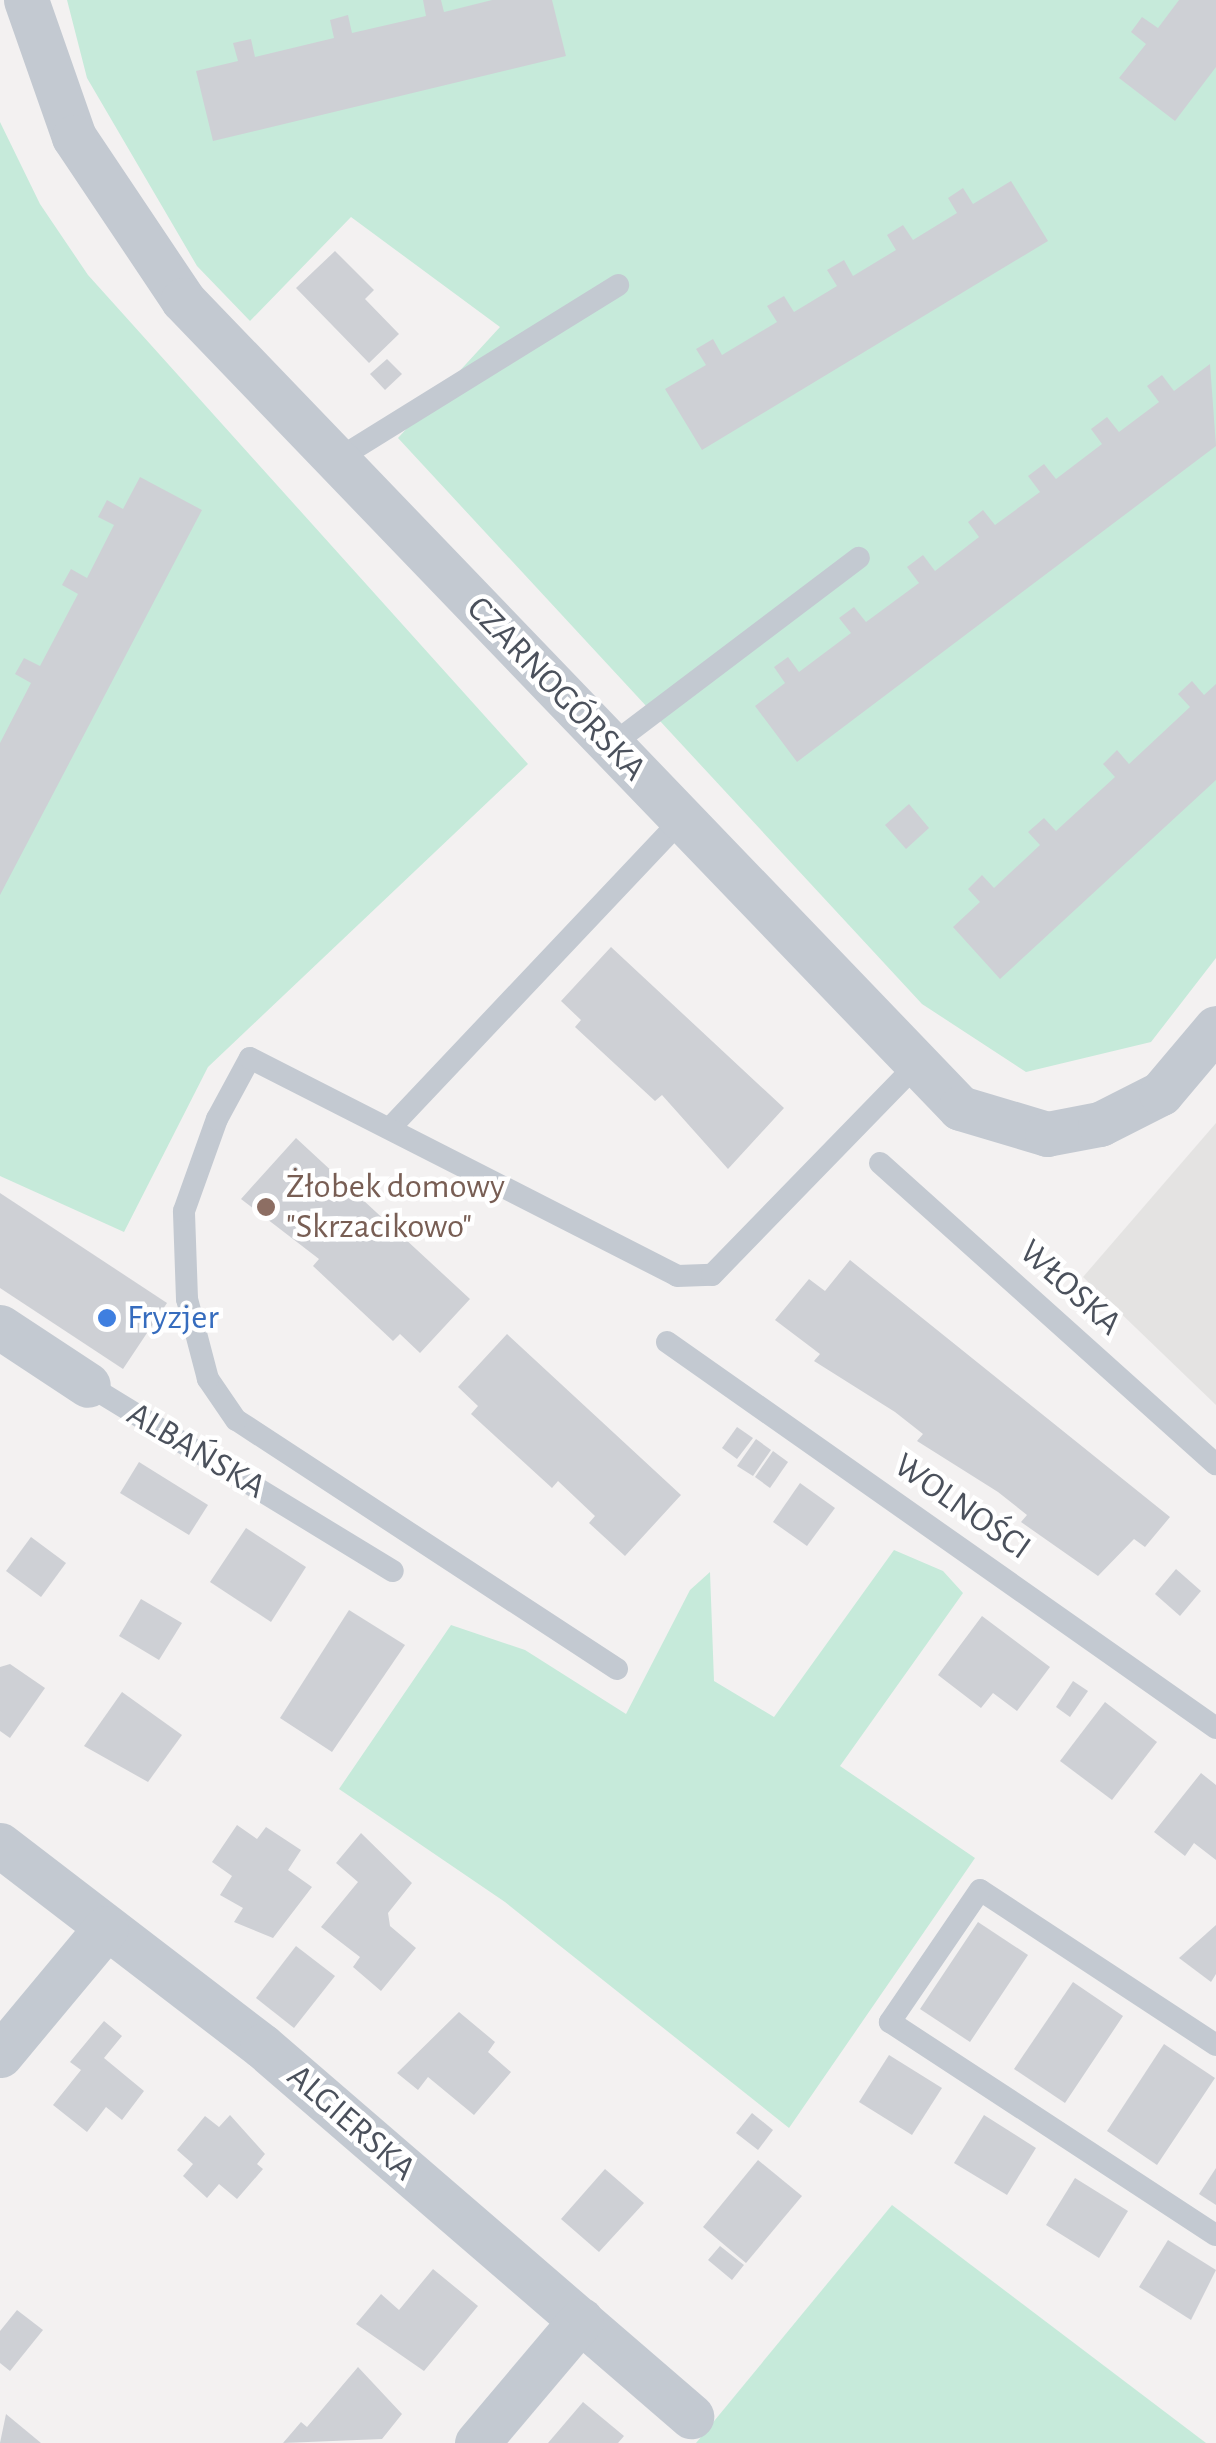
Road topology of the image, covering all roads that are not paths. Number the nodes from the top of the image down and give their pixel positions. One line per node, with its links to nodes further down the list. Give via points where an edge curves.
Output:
1 (26, 0): 3 (street, CZARNOGÓRSKA, via 74,137 129,229 183,300)
2 (618, 285): 3 (lane)
3 (336, 460): 5 (street, CZARNOGÓRSKA)
4 (859, 558): 5 (lane)
5 (610, 746): 6 (street, CZARNOGÓRSKA)
6 (681, 820): 8 (street, CZARNOGÓRSKA); 9 (lane)
7 (1216, 1028): 8 (street, CZARNOGÓRSKA, via 1161,1093 1100,1124 1046,1134 960,1108)
8 (914, 1067): 9 (lane, via 712,1275 677,1276)
9 (390, 1128): 16 (lane, via 250,1058 216,1119 184,1211 187,1298 208,1379 236,1420)
10 (880, 1162): 14 (lane, WŁOSKA)
11 (0, 1327): 13 (street, ALBAŃSKA)
12 (667, 1342): 17 (lane, WOLNOŚCI)
13 (88, 1384): 15 (lane, ALBAŃSKA)
14 (1216, 1464)
15 (393, 1572)
16 (617, 1669)
17 (1216, 1728)
18 (0, 1845): 19 (street, ALGIERSKA)
19 (106, 1928): 21 (street); 23 (street, ALGIERSKA, via 262,2046)
20 (1216, 2045): 22 (lane, via 980,1890 890,2022)
21 (0, 2055)
22 (1216, 2235)
23 (582, 2320): 24 (street, ALGIERSKA); 25 (street)
24 (691, 2416)
25 (478, 2443)

